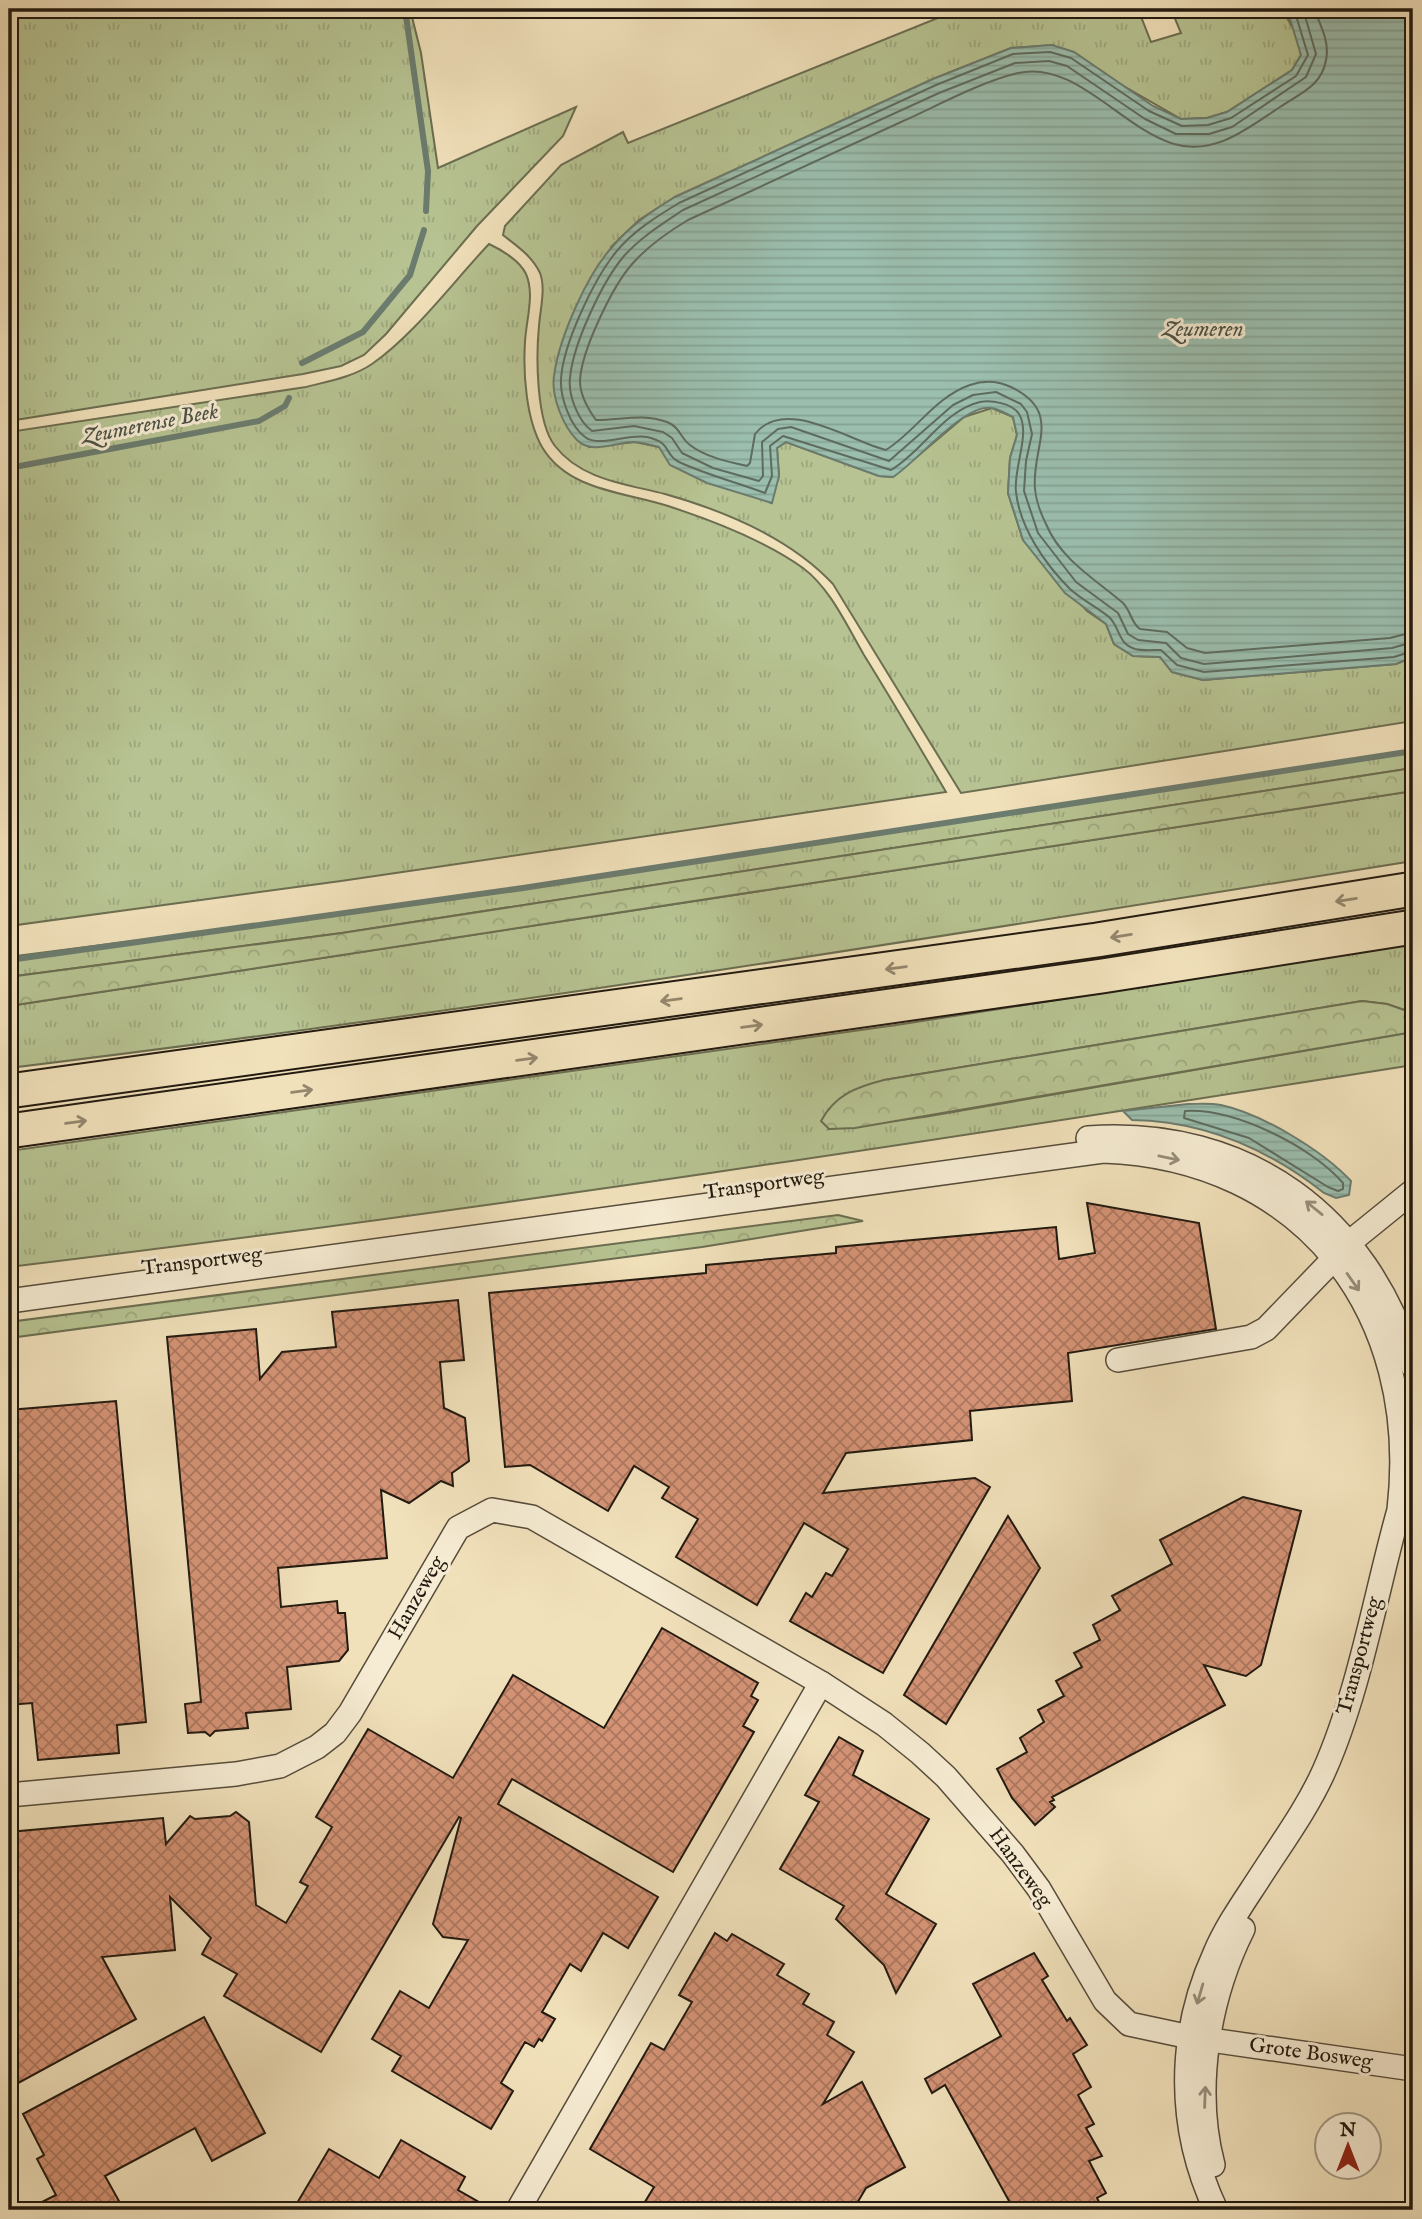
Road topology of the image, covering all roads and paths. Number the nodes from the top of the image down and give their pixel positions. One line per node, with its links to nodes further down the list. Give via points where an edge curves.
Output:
1 (1413, 889): 3 (highway, one-way to 3, via 1097,940)
2 (1413, 927): 4 (highway, one-way to 2, via 1060,982)
3 (9, 1091)
4 (9, 1131)
5 (1413, 1191): 6 (street)
6 (1343, 1250): 7 (street, Transportweg, one-way to 7, via 1321,1212 1240,1161 1189,1143 1120,1136); 8 (street, Transportweg, one-way to 6, via 1102,1151 1170,1158 1240,1183); 9 (street, via 1279,1318 1251,1337); 10 (street, Transportweg, via 1385,1295); 14 (street, Transportweg, one-way to 14, via 1378,1323 1396,1376 1405,1450 1399,1510 1333,1750 1302,1812 1215,1952)
7 (9, 1286)
8 (9, 1301)
9 (1118, 1360)
10 (1413, 1367)
11 (1413, 1499): 14 (street, Transportweg, via 1346,1750 1324,1798 1235,1944)
12 (821, 1683): 13 (street, Hanzeweg, via 531,1517 492,1510 458,1528 350,1713 317,1748 280,1766 236,1774); 14 (street, Hanzeweg, via 884,1724 946,1777 1026,1871 1119,2017 1129,2024); 16 (street)
13 (9, 1795)
14 (1200, 2038): 15 (street, Grote Bosweg); 17 (street, via 1186,2093 1191,2140); 18 (street, one-way to 14, via 1216,2176 1204,2121)
15 (1413, 2069)
16 (522, 2203)
17 (1216, 2210)
18 (1230, 2210)

